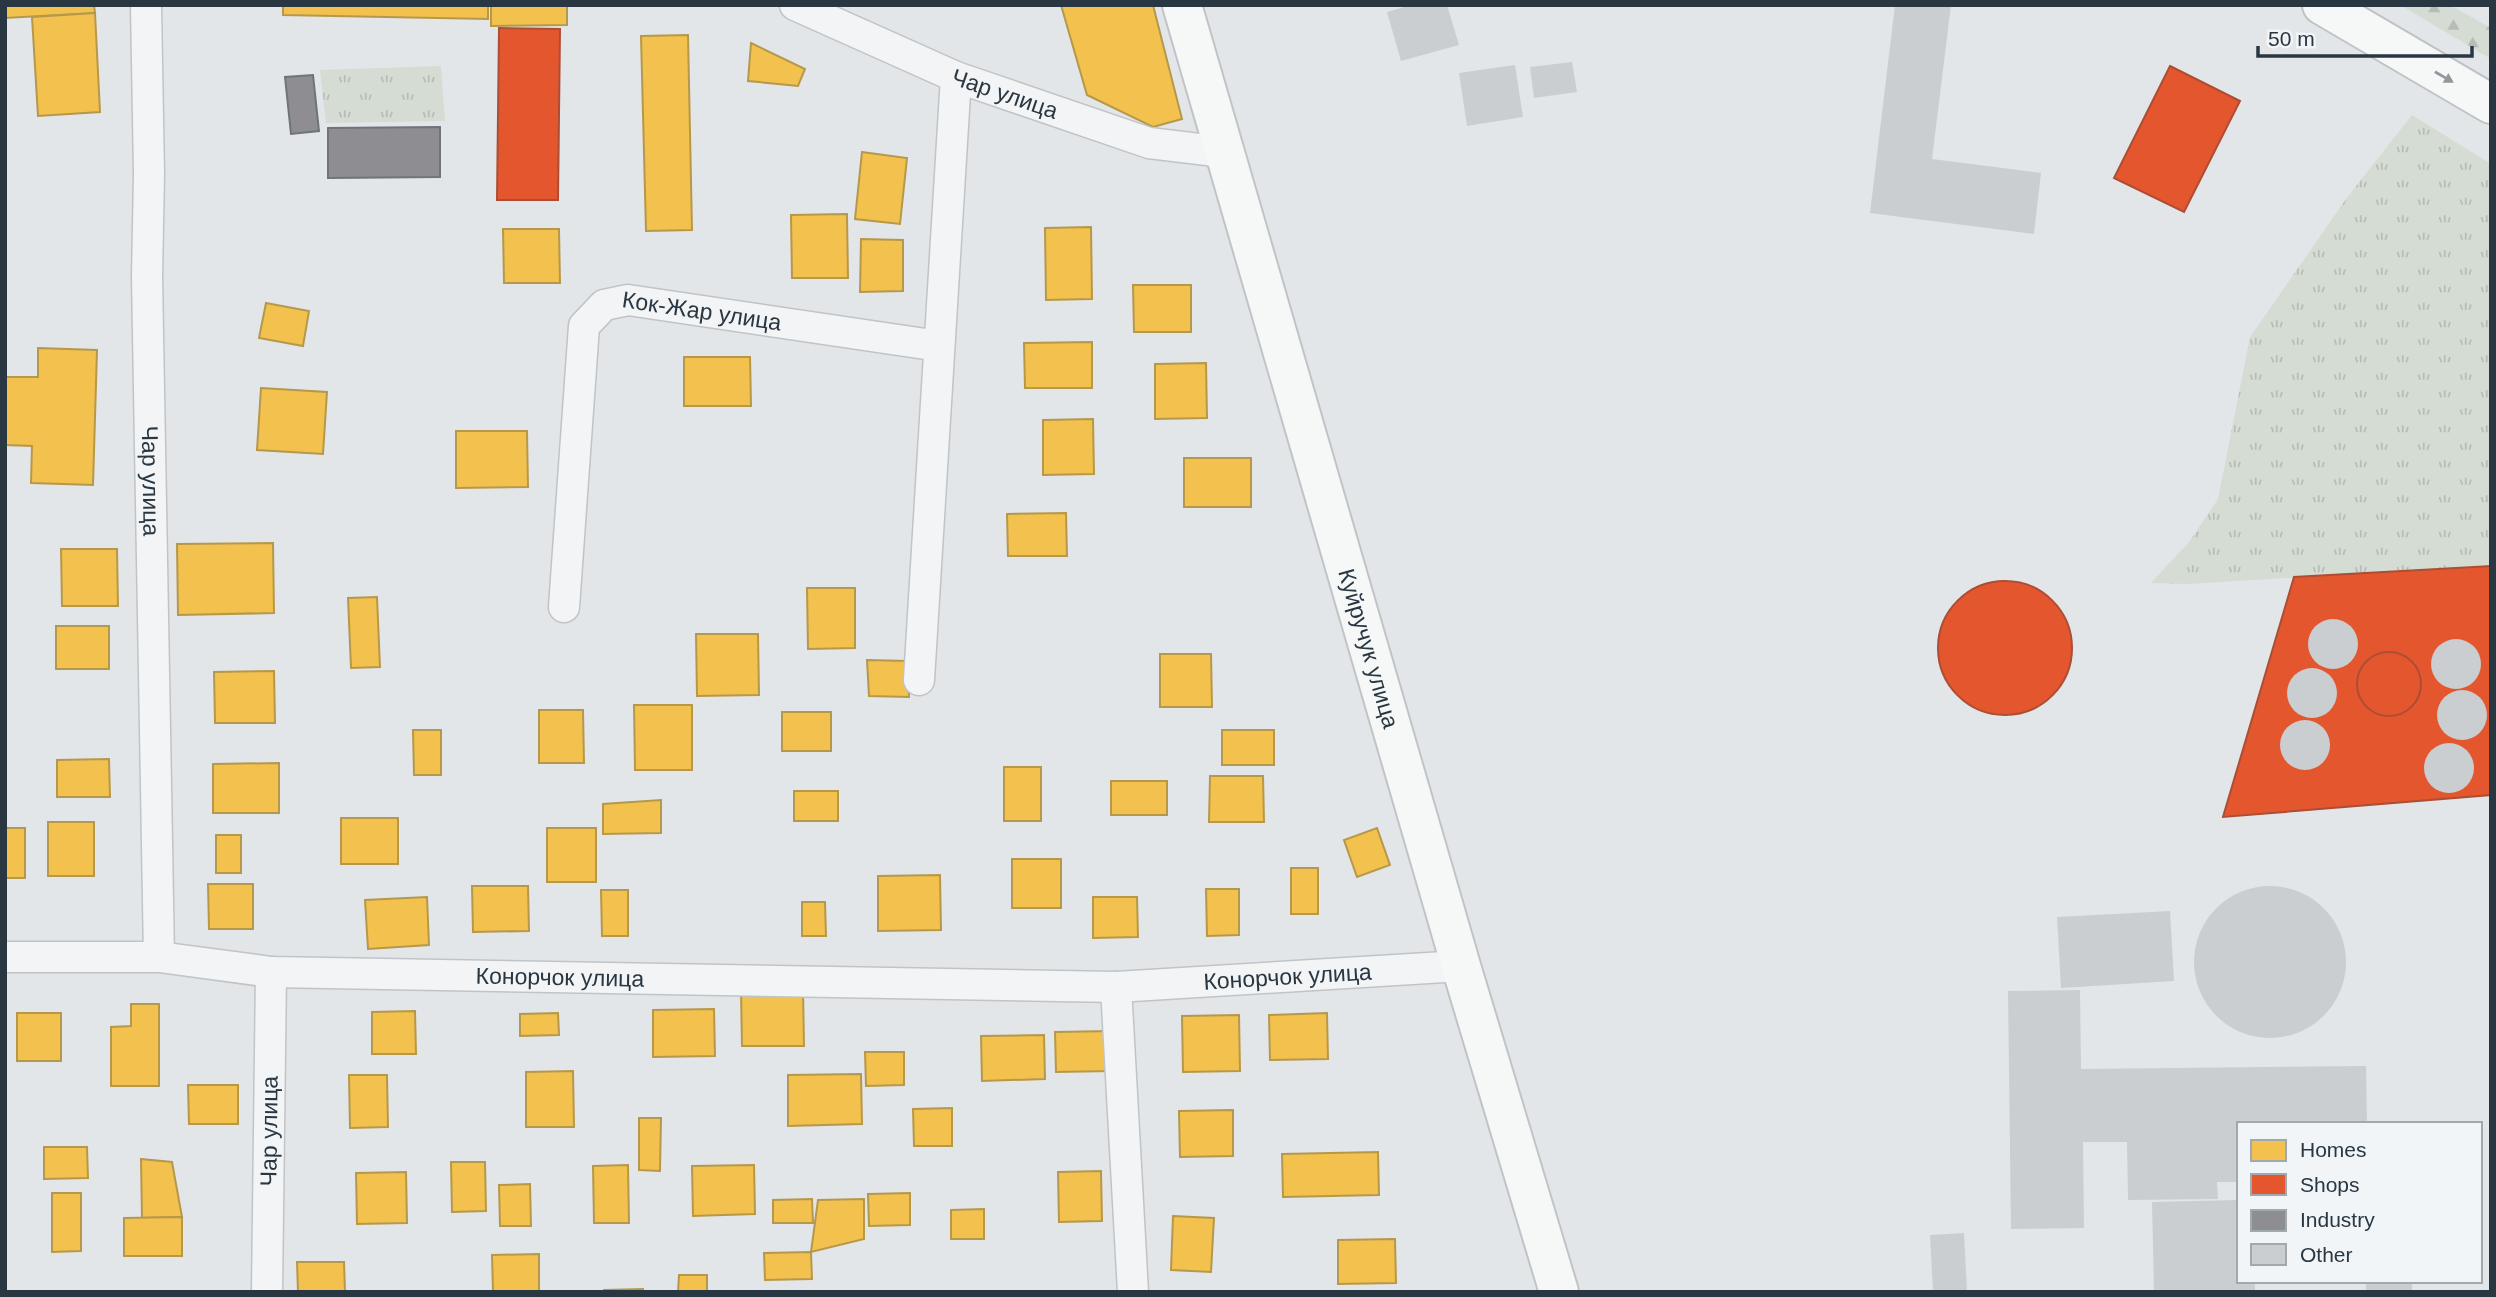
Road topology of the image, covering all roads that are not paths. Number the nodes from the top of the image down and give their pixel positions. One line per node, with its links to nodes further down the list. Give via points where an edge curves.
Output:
1 (146, 5): 12 (street, Чар улица)
2 (795, 5): 5 (street, Чар улица)
3 (1182, 5): 7 (street, Куйручук улица)
4 (2322, 5): 6 (street, one-way to 6)
5 (956, 77): 7 (street, Чар улица, via 1149,142); 8 (street)
6 (2491, 104)
7 (1224, 152): 13 (street, Куйручук улица)
8 (939, 346): 9 (street, Кок-Жар улица, via 628,300 604,304 584,326); 10 (street)
9 (564, 607)
10 (919, 680)
11 (5, 957): 12 (street, Конорчок улица)
12 (159, 957): 14 (street, Конорчок улица)
13 (1461, 966): 15 (street, Конорчок улица); 18 (street, Куйручук улица)
14 (271, 972): 15 (street, Конорчок улица); 16 (street, Чар улица)
15 (1116, 987): 17 (street)
16 (267, 1292)
17 (1133, 1292)
18 (1559, 1292)

